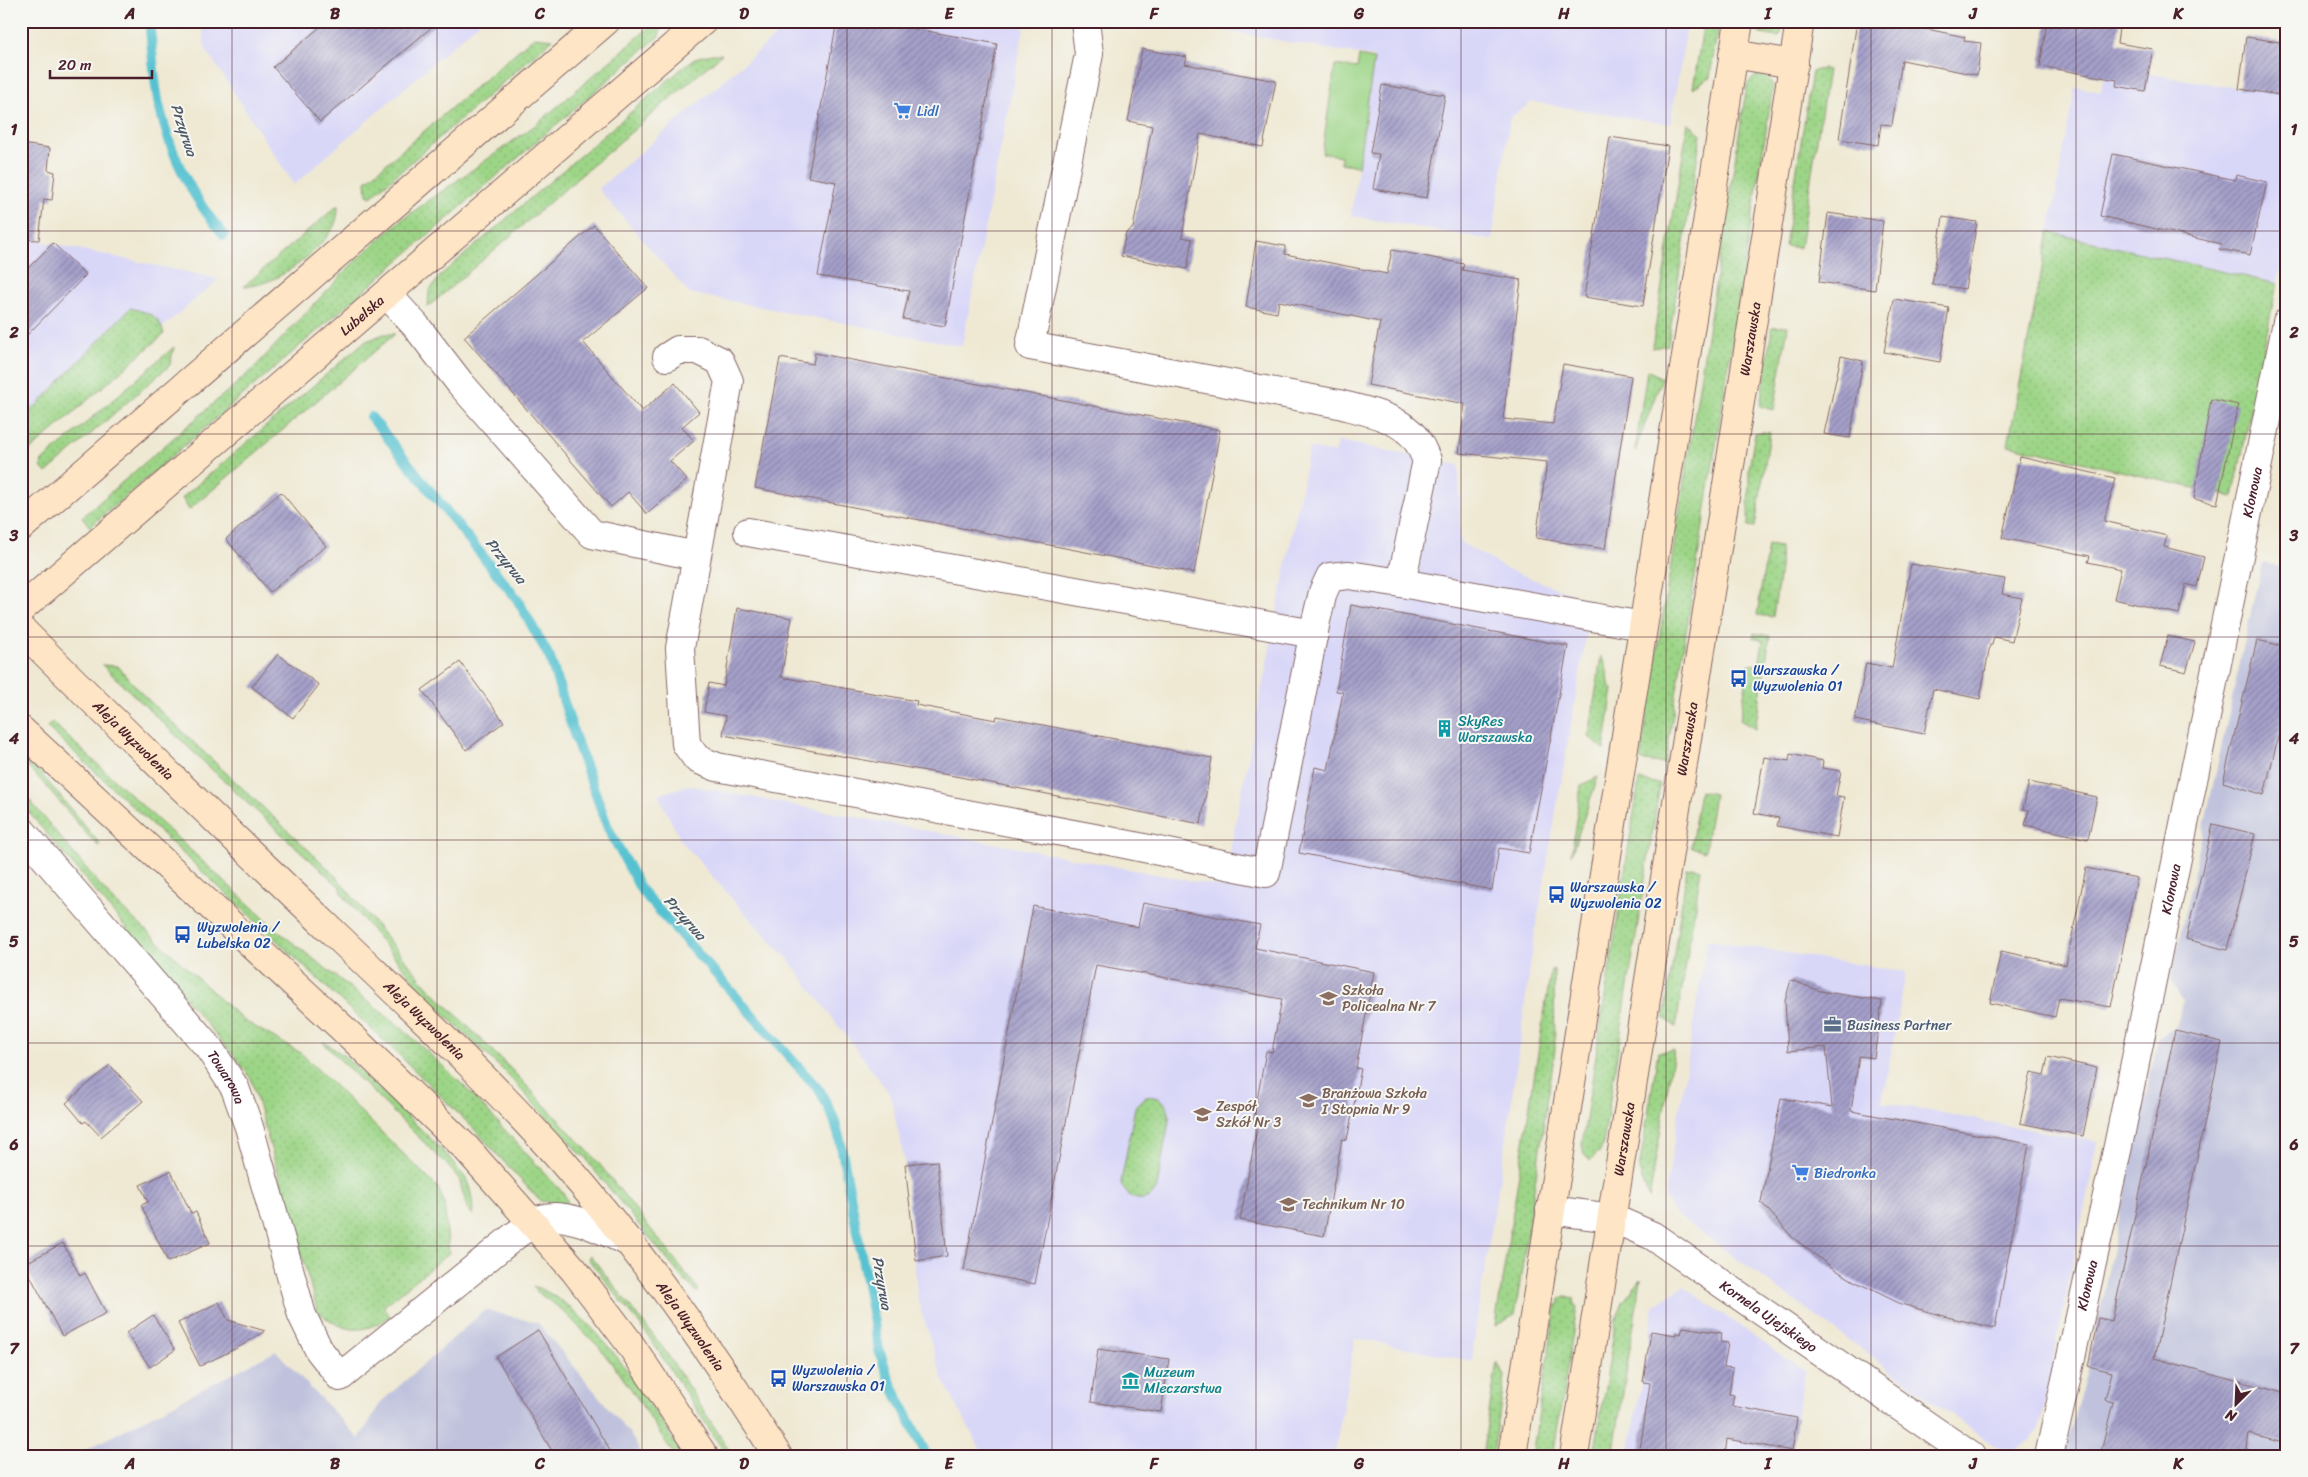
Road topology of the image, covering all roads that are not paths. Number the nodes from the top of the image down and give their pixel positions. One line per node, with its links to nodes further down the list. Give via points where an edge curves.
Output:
1 (606, 21): 11 (main road)
2 (703, 21): 8 (main road, Lubelska)
3 (1085, 21): 14 (street, via 1089,54 1030,346 1339,404 1379,415 1400,426 1418,442 1426,460)
4 (1738, 21): 6 (main road)
5 (1800, 21): 7 (main road, Warszawska)
6 (1733, 54): 7 (main road); 16 (main road)
7 (1794, 64): 22 (main road, Warszawska)
8 (387, 294): 13 (street, via 592,534); 15 (main road, Lubelska)
9 (2287, 322): 30 (street, Klonowa, via 2118,1146)
10 (667, 357): 13 (street, via 678,350 698,350 720,361 729,381)
11 (21, 528)
12 (748, 532): 18 (street)
13 (696, 556): 18 (street, via 680,648 686,744 697,759 717,767 1266,873)
14 (1401, 583): 16 (street); 18 (street, via 1349,575 1330,577 1323,592)
15 (21, 609)
16 (1643, 626): 21 (main road)
17 (21, 628): 24 (main road, Aleja Wyzwolenia, via 493,1089 560,1159)
18 (1314, 634)
19 (21, 730): 23 (main road, via 418,1099)
20 (21, 830): 23 (street, Towarowa, via 210,1048 235,1088 302,1315 319,1350 340,1377)
21 (1550, 1210): 22 (street, Kornela Ujejskiego); 27 (main road)
22 (1612, 1218): 28 (main road, Warszawska); 29 (street, Kornela Ujejskiego, via 1653,1236 1690,1260)
23 (534, 1223): 24 (street, via 555,1217 574,1220); 25 (main road, via 628,1341)
24 (631, 1244): 26 (main road, Aleja Wyzwolenia, via 731,1382)
25 (704, 1456)
26 (778, 1456)
27 (1512, 1456)
28 (1574, 1456)
29 (1971, 1456)
30 (2050, 1456)

